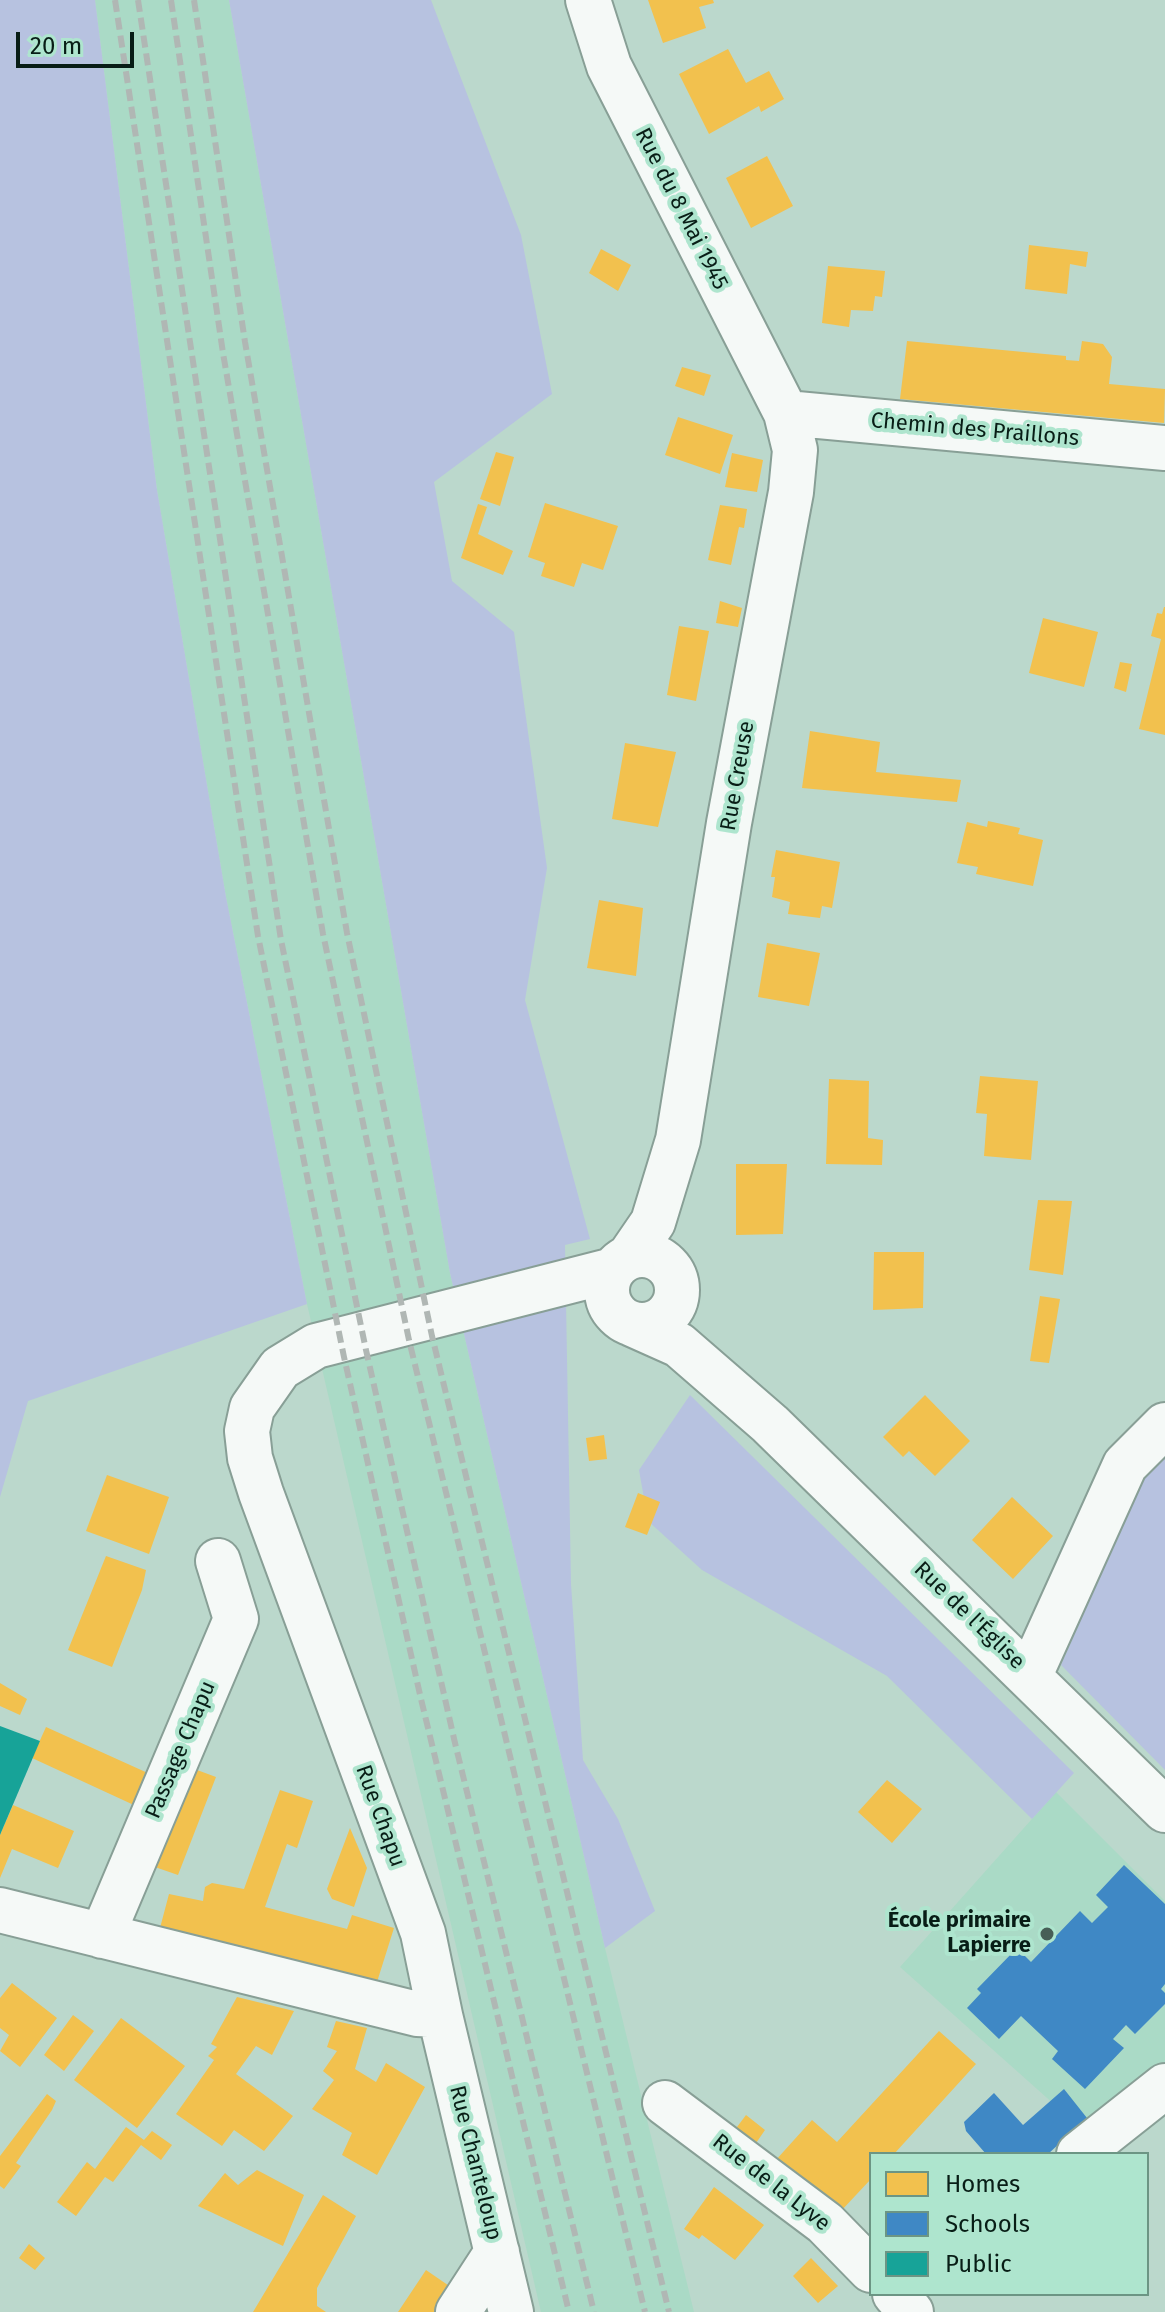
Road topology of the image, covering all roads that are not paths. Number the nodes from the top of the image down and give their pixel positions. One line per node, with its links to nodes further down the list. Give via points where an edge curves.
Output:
1 (588, 0): 2 (street, Rue du 8 Mai 1945, via 609,66)
2 (786, 413): 3 (street, Chemin des Praillons); 4 (street, Rue Creuse, via 795,450 791,492 729,823)
3 (1165, 448)
4 (678, 1140): 5 (street, Rue Creuse, via 681,1208); 6 (street, Rue Creuse, via 653,1222)
5 (674, 1286): 6 (street, Rue de l'Église, via 653,1256); 6 (street, Rue Chapu, via 659,1321 645,1325); 7 (street, Rue de l'Église)
6 (622, 1291): 7 (street, Rue de l'Église); 14 (street, Rue Chapu, via 450,1313 316,1346 294,1357 252,1408 247,1431 250,1458 423,1933)
7 (770, 1424): 10 (street, Rue de l'Église)
8 (1165, 1425): 10 (street, via 1125,1465)
9 (218, 1561): 13 (street, Passage Chapu, via 236,1619)
10 (1030, 1675): 11 (street, Rue de l'Église)
11 (1165, 1810)
12 (0, 1910): 13 (street)
13 (102, 1936): 14 (street, via 417,2014)
14 (440, 2015): 18 (street, Rue Chanteloup)
15 (1165, 2086): 17 (street)
16 (665, 2103): 19 (street, Rue de la Lyve, via 825,2223)
17 (1082, 2152)
18 (497, 2252): 20 (street); 21 (street, Rue Chanteloup)
19 (869, 2267)
20 (458, 2312)
21 (511, 2312)

